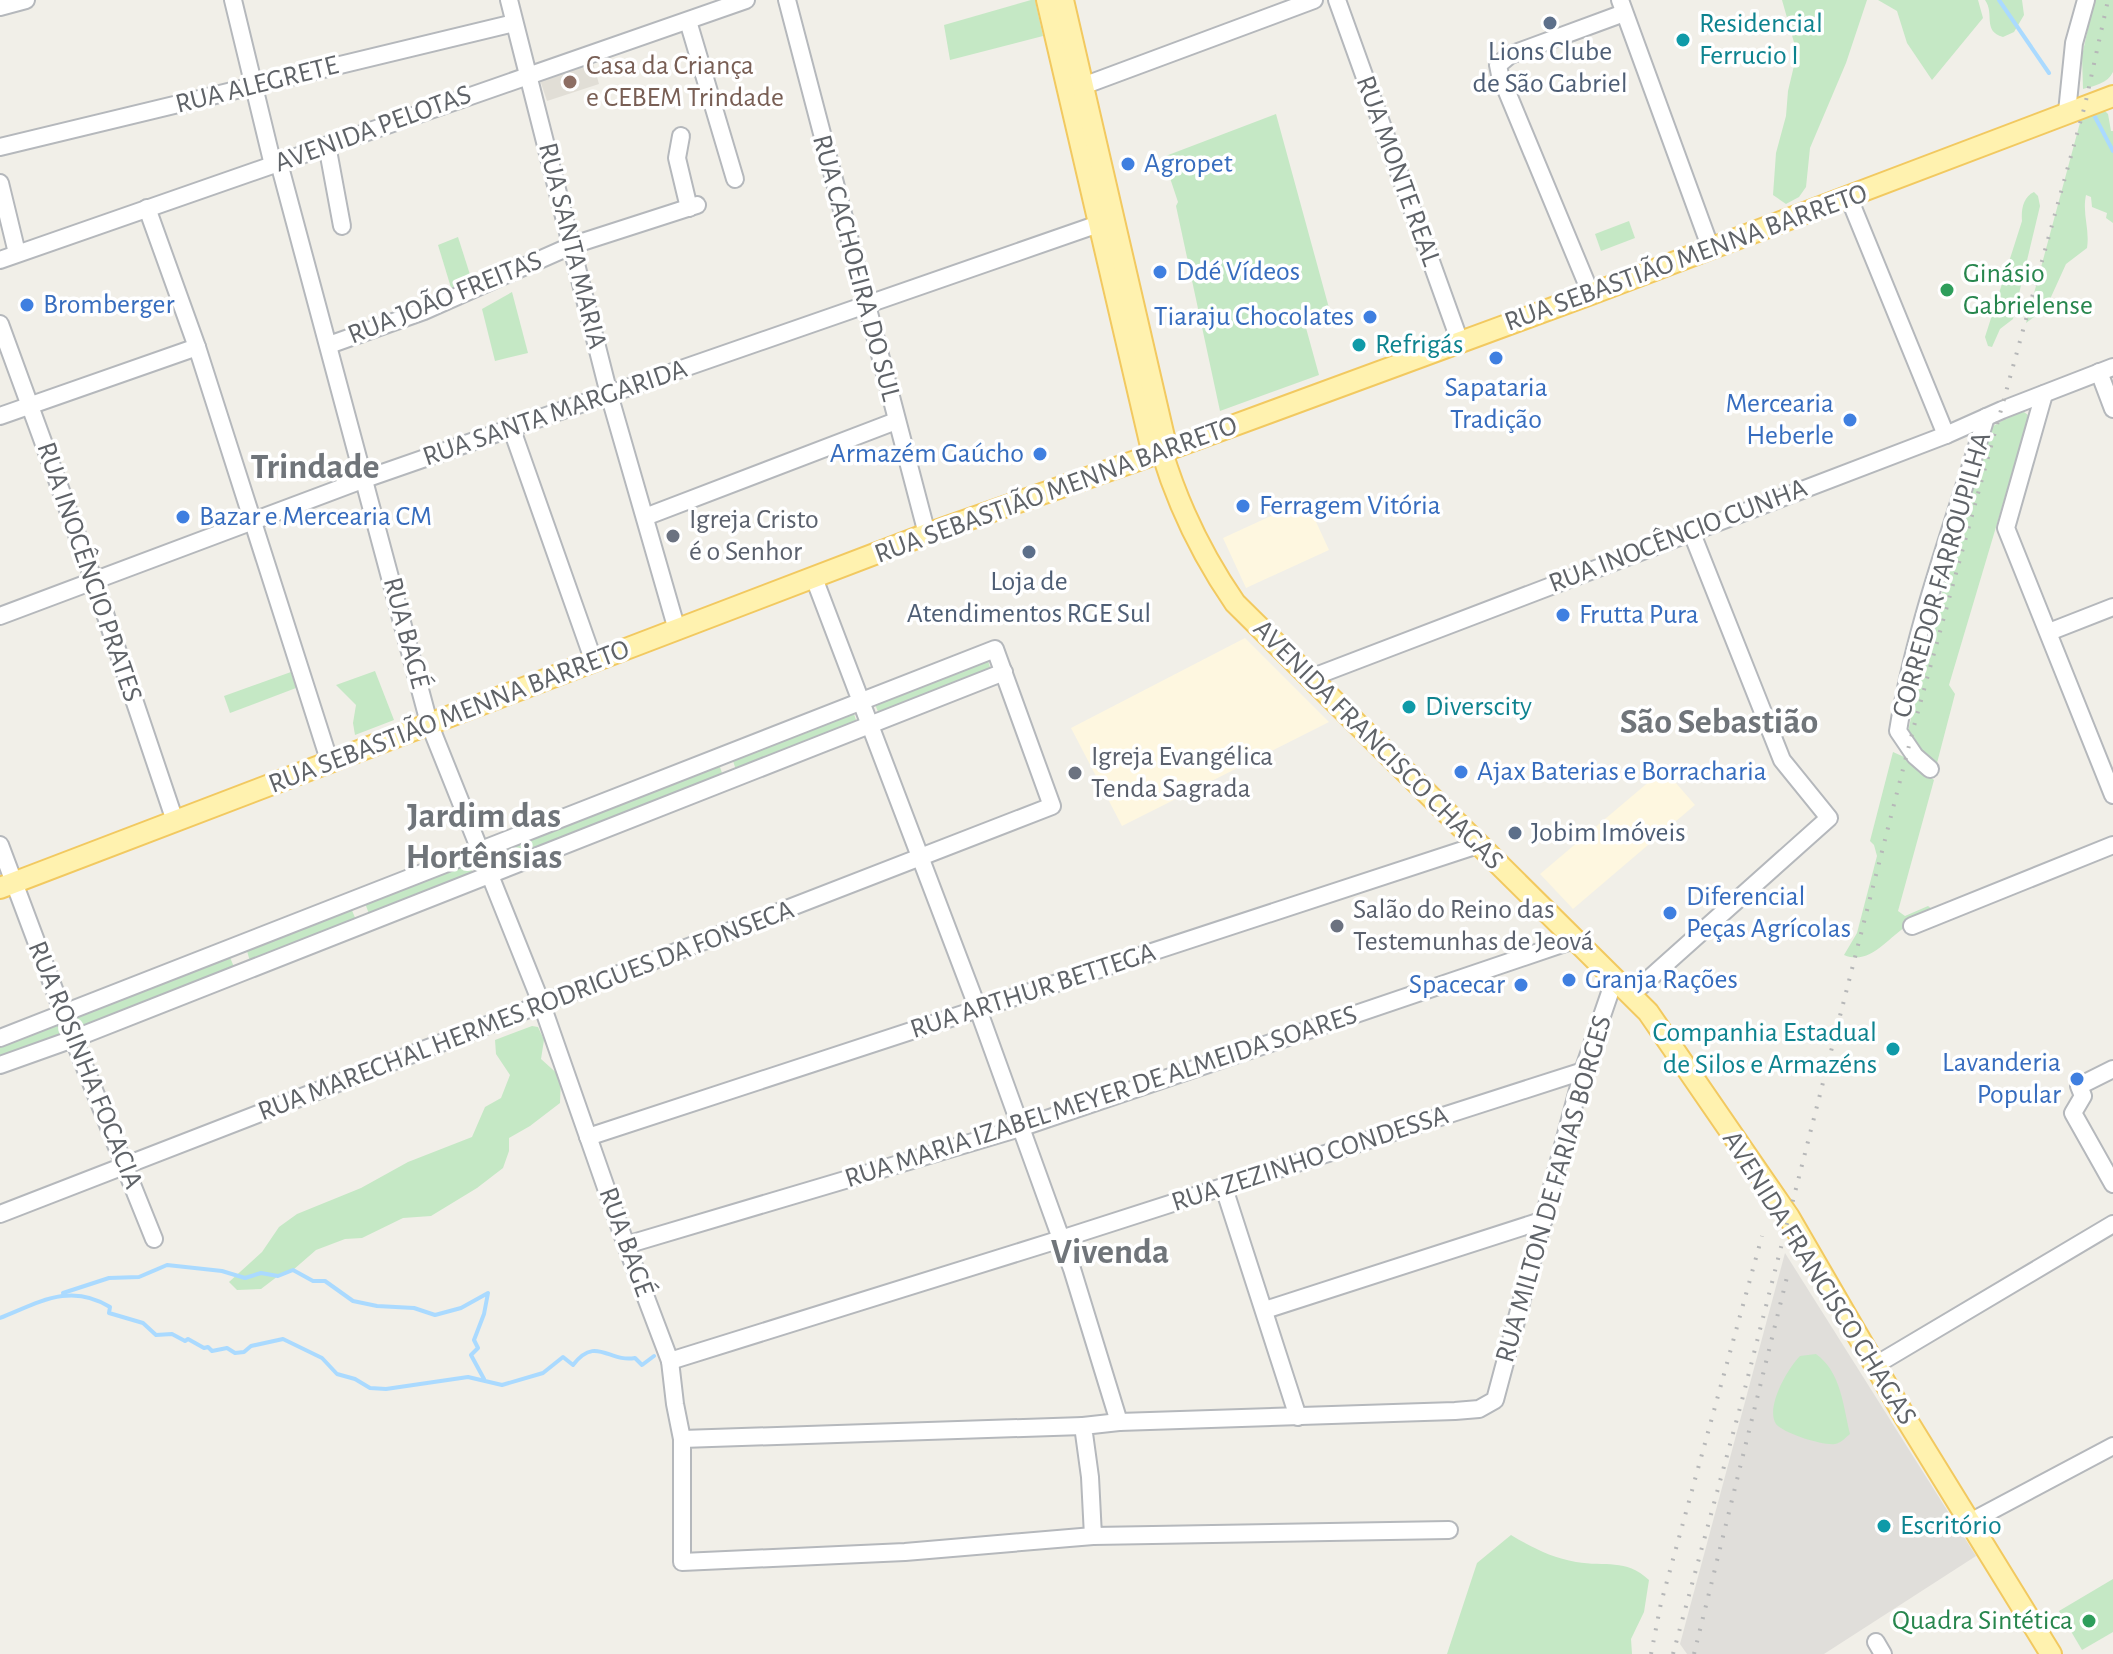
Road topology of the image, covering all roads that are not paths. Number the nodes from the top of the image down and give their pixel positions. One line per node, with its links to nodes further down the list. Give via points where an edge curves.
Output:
1 (26, 0): 12 (street)
2 (233, 0): 16 (street, RUA BAGÉ)
3 (509, 0): 14 (street, RUA SANTA MARIA)
4 (746, 0): 13 (street, AVENIDA PELOTAS)
5 (787, 0): 35 (street, RUA CACHOEIRA DO SUL)
6 (1047, 0): 17 (main road, AVENIDA FRANCISCO CHAGAS)
7 (1063, 0): 17 (main road, AVENIDA FRANCISCO CHAGAS)
8 (1314, 0): 17 (street)
9 (1337, 0): 37 (street, RUA MONTE REAL)
10 (2086, 0): 19 (street, via 2074,43)
11 (1622, 6): 31 (street); 34 (street, via 1498,65)
12 (0, 7)
13 (688, 21): 15 (street, AVENIDA PELOTAS); 24 (street)
14 (514, 23): 15 (street, RUA SANTA MARIA); 16 (street, RUA ALEGRETE)
15 (529, 74): 21 (street, AVENIDA PELOTAS); 30 (street, RUA SANTA MARIA)
16 (254, 87): 22 (street, RUA ALEGRETE); 23 (street, RUA BAGÉ)
17 (1075, 89): 28 (main road, AVENIDA FRANCISCO CHAGAS)
18 (2113, 96): 19 (main road, RUA SEBASTIÃO MENNA BARRETO)
19 (2067, 112): 26 (main road, RUA SEBASTIÃO MENNA BARRETO)
20 (681, 136): 30 (street, RUA JOÃO FREITAS, via 677,158 693,206)
21 (327, 145): 23 (street, AVENIDA PELOTAS); 29 (street)
22 (0, 147)
23 (276, 164): 27 (street, AVENIDA PELOTAS); 38 (street, RUA BAGÉ)
24 (735, 179)
25 (0, 183): 32 (street)
26 (1849, 198): 31 (main road, RUA SEBASTIÃO MENNA BARRETO); 49 (street)
27 (147, 208): 32 (street, AVENIDA PELOTAS); 39 (street)
28 (1105, 221): 35 (street, RUA SANTA MARGARIDA); 50 (main road, AVENIDA FRANCISCO CHAGAS)
29 (342, 226)
30 (573, 245): 38 (street, RUA JOÃO FREITAS, via 424,311); 41 (street, RUA SANTA MARIA)
31 (1711, 249): 34 (main road, RUA SEBASTIÃO MENNA BARRETO)
32 (17, 253): 33 (street, AVENIDA PELOTAS)
33 (0, 260)
34 (1591, 294): 37 (main road, RUA SEBASTIÃO MENNA BARRETO)
35 (865, 304): 41 (street, RUA SANTA MARGARIDA); 47 (street, RUA CACHOEIRA DO SUL)
36 (0, 324): 43 (street, RUA INOCÊNCIO PRATES)
37 (1460, 342): 50 (main road, RUA SEBASTIÃO MENNA BARRETO)
38 (329, 345): 51 (street, RUA BAGÉ)
39 (197, 347): 43 (street); 53 (street)
40 (2106, 370): 42 (street, RUA INOCÊNCIO CUNHA); 44 (street)
41 (609, 394): 48 (street, RUA SANTA MARGARIDA); 52 (street, RUA SANTA MARIA)
42 (2044, 394): 46 (street, RUA INOCÊNCIO CUNHA); 61 (street, via 2006,528)
43 (31, 405): 45 (street); 57 (street, RUA INOCÊNCIO PRATES)
44 (2113, 409)
45 (0, 416)
46 (1986, 417): 49 (street, RUA INOCÊNCIO CUNHA); 70 (street, CORREDOR FARROUPILHA, via 1930,598 1898,731)
47 (896, 421): 52 (street); 55 (street, RUA CACHOEIRA DO SUL)
48 (511, 427): 51 (street, RUA SANTA MARGARIDA); 62 (street)
49 (1946, 435): 54 (street, RUA INOCÊNCIO CUNHA)
50 (1161, 452): 55 (main road, RUA SEBASTIÃO MENNA BARRETO); 64 (main road, AVENIDA FRANCISCO CHAGAS, via 1184,512 1220,581 1256,625)
51 (365, 479): 53 (street, RUA SANTA MARGARIDA); 66 (street, RUA BAGÉ)
52 (645, 517): 60 (street, RUA SANTA MARIA)
53 (254, 521): 57 (street, RUA SANTA MARGARIDA); 69 (street)
54 (1691, 531): 64 (street, RUA INOCÊNCIO CUNHA); 88 (street, via 1782,760 1829,818)
55 (927, 534): 56 (main road, RUA SEBASTIÃO MENNA BARRETO)
56 (814, 578): 60 (main road, RUA SEBASTIÃO MENNA BARRETO); 65 (street)
57 (94, 581): 59 (street, RUA SANTA MARGARIDA); 73 (street, RUA INOCÊNCIO PRATES)
58 (2113, 607): 61 (street)
59 (0, 616)
60 (677, 630): 62 (main road, RUA SEBASTIÃO MENNA BARRETO)
61 (2049, 632): 72 (street)
62 (594, 662): 66 (main road, RUA SEBASTIÃO MENNA BARRETO)
63 (1004, 672): 65 (street, via 995,649); 67 (street); 78 (street, RUA MARECHAL HERMES RODRIGUES DA FONSECA, via 1052,806)
64 (1313, 677): 75 (main road, AVENIDA FRANCISCO CHAGAS)
65 (860, 703): 67 (street); 68 (street)
66 (429, 723): 69 (main road, RUA SEBASTIÃO MENNA BARRETO); 77 (street, RUA BAGÉ)
67 (868, 725): 71 (street); 78 (street)
68 (723, 756): 71 (street); 77 (street)
69 (330, 763): 73 (main road, RUA SEBASTIÃO MENNA BARRETO)
70 (1930, 769)
71 (733, 779): 79 (street)
72 (2113, 795)
73 (175, 821): 80 (main road, RUA SEBASTIÃO MENNA BARRETO)
74 (0, 845): 80 (street, RUA ROSINHA FOCACIA)
75 (1478, 845): 84 (main road, AVENIDA FRANCISCO CHAGAS); 90 (street, RUA ARTHUR BETTEGA)
76 (2113, 845): 83 (street)
77 (479, 852): 79 (street, RUA BAGÉ); 81 (street)
78 (920, 859): 89 (street, RUA MARECHAL HERMES RODRIGUES DA FONSECA); 90 (street)
79 (489, 875): 82 (street); 89 (street, RUA BAGÉ)
80 (6, 885): 91 (street, RUA ROSINHA FOCACIA)
81 (355, 900): 82 (street); 85 (street)
82 (365, 924): 86 (street)
83 (1912, 926)
84 (1574, 940): 87 (main road, AVENIDA FRANCISCO CHAGAS); 97 (street, RUA MARIA IZABEL MEYER DE ALMEIDA SOARES)
85 (235, 946): 86 (street); 91 (street)
86 (246, 971): 93 (street)
87 (1615, 978): 88 (main road, AVENIDA FRANCISCO CHAGAS); 96 (street, RUA MILTON DE FARIAS BORGES)
88 (1632, 994): 110 (main road, AVENIDA FRANCISCO CHAGAS, via 1784,1210)
89 (542, 1005): 98 (street, RUA BAGÉ); 99 (street, RUA MARECHAL HERMES RODRIGUES DA FONSECA)
90 (978, 1009): 97 (street); 98 (street, RUA ARTHUR BETTEGA)
91 (63, 1013): 92 (street); 93 (street, RUA ROSINHA FOCACIA)
92 (0, 1038)
93 (73, 1039): 94 (street); 99 (street, RUA ROSINHA FOCACIA)
94 (0, 1065)
95 (2113, 1069): 100 (street, via 2079,1086 2083,1096 2073,1113)
96 (1583, 1071): 101 (street, RUA ZEZINHO CONDESSA); 103 (street, RUA MILTON DE FARIAS BORGES)
97 (1020, 1128): 106 (street); 107 (street, RUA MARIA IZABEL MEYER DE ALMEIDA SOARES)
98 (588, 1137): 107 (street, RUA BAGÉ)
99 (126, 1165): 102 (street, RUA MARECHAL HERMES RODRIGUES DA FONSECA); 105 (street, RUA ROSINHA FOCACIA)
100 (2113, 1184)
101 (1224, 1188): 106 (street, RUA ZEZINHO CONDESSA); 108 (street)
102 (0, 1214)
103 (1544, 1220): 108 (street); 111 (street, RUA MILTON DE FARIAS BORGES, via 1495,1400 1479,1409)
104 (2113, 1224): 110 (street)
105 (154, 1239)
106 (1061, 1239): 109 (street, RUA ZEZINHO CONDESSA); 112 (street)
107 (626, 1245): 109 (street, RUA BAGÉ)
108 (1265, 1310): 111 (street)
109 (670, 1361): 114 (street, RUA BAGÉ)
110 (1874, 1366): 116 (main road, AVENIDA FRANCISCO CHAGAS)
111 (1298, 1417): 112 (street)
112 (1119, 1422): 113 (street)
113 (1083, 1426): 114 (street); 118 (street)
114 (682, 1439): 118 (street, RUA BAGÉ, via 682,1562 905,1552)
115 (2113, 1446): 116 (street)
116 (1970, 1522): 119 (main road, AVENIDA FRANCISCO CHAGAS)
117 (1449, 1530): 118 (street)
118 (1093, 1536)
119 (2051, 1654)

